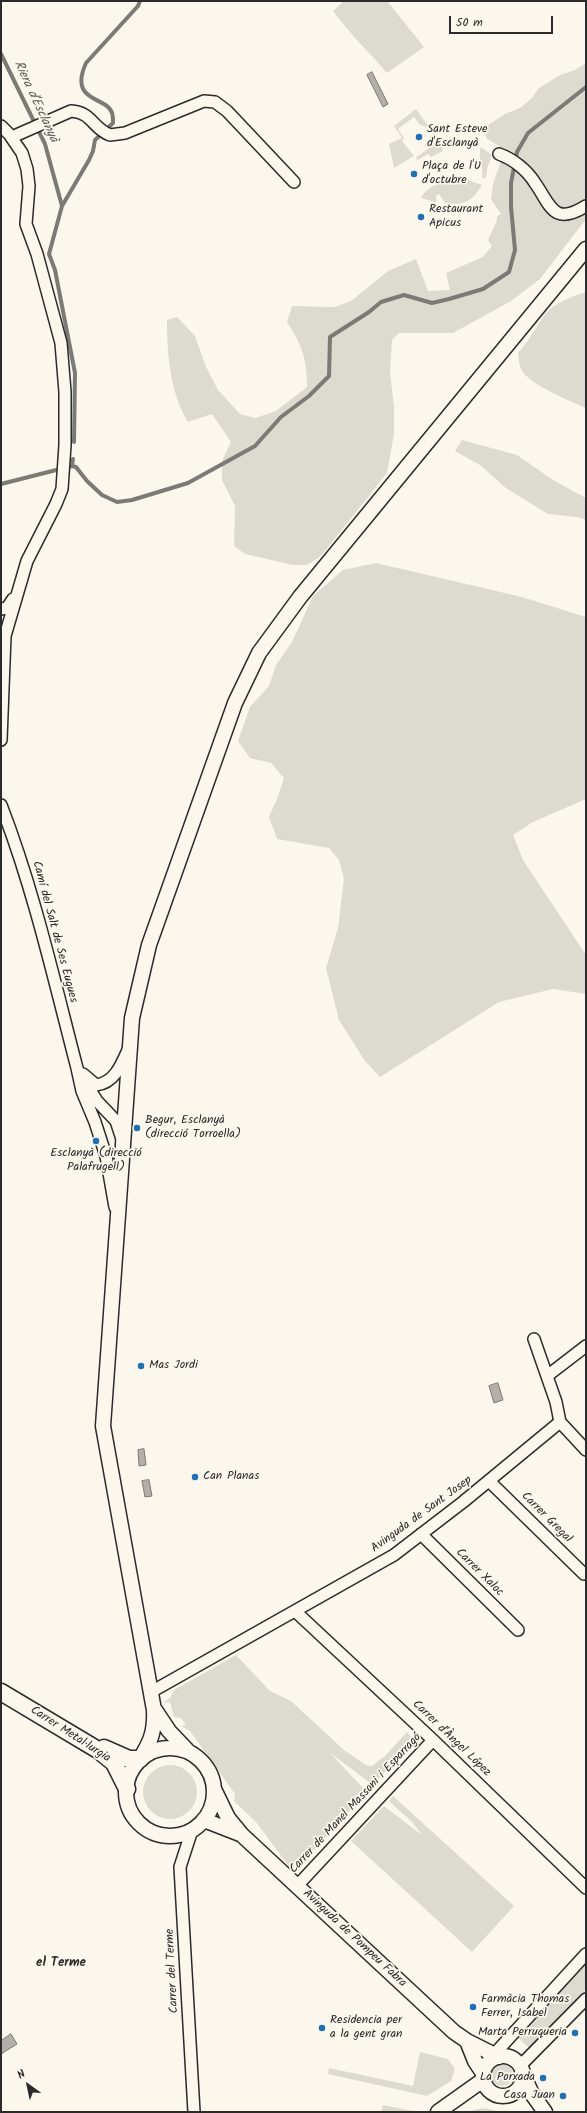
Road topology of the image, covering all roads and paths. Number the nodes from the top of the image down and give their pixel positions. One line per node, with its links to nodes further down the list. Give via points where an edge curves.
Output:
1 (1, 126): 2 (street)
2 (12, 137): 4 (street, via 71,111 80,111 103,131 125,133 204,101 215,102 228,111); 7 (street, via 22,153 27,169 29,186 26,224 37,254 61,343 65,392 62,489 30,555)
3 (499, 154): 5 (street, via 514,161 535,181 546,202 556,212 568,214)
4 (294, 182)
5 (586, 206)
6 (584, 257): 13 (street, via 300,597 259,653 235,703 149,945 132,1018)
7 (17, 593): 8 (street, via 7,608); 10 (street)
8 (1, 609)
9 (1, 620): 10 (street)
10 (5, 636): 11 (street)
11 (1, 740)
12 (1, 805): 14 (street, Camí del Salt de Ses Eugues, via 27,881)
13 (130, 1046): 14 (street, via 120,1067 111,1080 104,1084 96,1085); 15 (street)
14 (77, 1068): 16 (street, Camí del Salt de Ses Eugues, via 90,1091); 17 (street, Camí del Salt de Ses Eugues, via 82,1092)
15 (127, 1101): 16 (street, via 120,1119); 18 (street)
16 (116, 1121): 17 (street); 18 (street, Camí del Salt de Ses Eugues)
17 (95, 1122): 19 (street, Camí del Salt de Ses Eugues, via 106,1156)
18 (124, 1150): 19 (street)
19 (118, 1227): 32 (street, via 103,1426)
20 (534, 1339): 22 (street)
21 (586, 1346): 22 (street)
22 (547, 1376): 23 (street)
23 (560, 1422): 24 (street); 25 (street, Avinguda de Sant Josep)
24 (586, 1450)
25 (489, 1481): 26 (street, Avinguda de Sant Josep); 27 (street, Carrer Gregal)
26 (421, 1534): 28 (street, Avinguda de Sant Josep, via 394,1555); 29 (street, Carrer Xaloc)
27 (584, 1574)
28 (296, 1612): 32 (street, Avinguda de Sant Josep); 34 (street, Carrer d'Àngel López)
29 (518, 1630)
30 (1, 1684): 36 (main road, Carrer Metal·lurgia, via 114,1754 129,1759)
31 (1, 1692): 37 (main road, Carrer Metal·lurgia, via 98,1750 114,1763)
32 (151, 1692): 33 (street)
33 (154, 1710): 35 (street); 36 (street, via 153,1735)
34 (433, 1740): 42 (street, Carrer de Manel Massoni i Esparragó); 43 (street, Carrer d'Àngel López)
35 (188, 1751): 36 (street, via 173,1748 153,1751); 38 (street, via 200,1760 210,1774)
36 (140, 1759): 37 (street, via 131,1771)
37 (127, 1789): 40 (street, via 126,1798 131,1813 148,1830 162,1835 178,1835)
38 (214, 1789): 39 (street, via 212,1804); 41 (street, Avinguda de Pompeu Fabra, via 228,1818)
39 (204, 1820): 40 (street); 41 (street, Avinguda de Pompeu Fabra)
40 (192, 1830): 53 (street, Carrer del Terme, via 180,1867)
41 (242, 1835): 42 (street, Avinguda de Pompeu Fabra)
42 (297, 1886): 46 (street, Avinguda de Pompeu Fabra, via 443,2022)
43 (586, 1888)
44 (586, 1954): 47 (street, via 499,2049)
45 (586, 1999): 48 (street)
46 (467, 2041): 47 (street, Avinguda de Pompeu Fabra); 49 (street, Avinguda de Pompeu Fabra)
47 (502, 2057): 48 (street, via 514,2060); 49 (street, via 488,2063)
48 (521, 2068): 50 (street, via 521,2084 514,2092); 52 (street, via 532,2094)
49 (483, 2076): 50 (street, via 489,2091); 51 (street)
50 (503, 2095): 51 (street, via 472,2095); 52 (street, via 522,2099)
51 (458, 2099): 54 (street)
52 (543, 2110)
53 (194, 2112)
54 (438, 2112)

